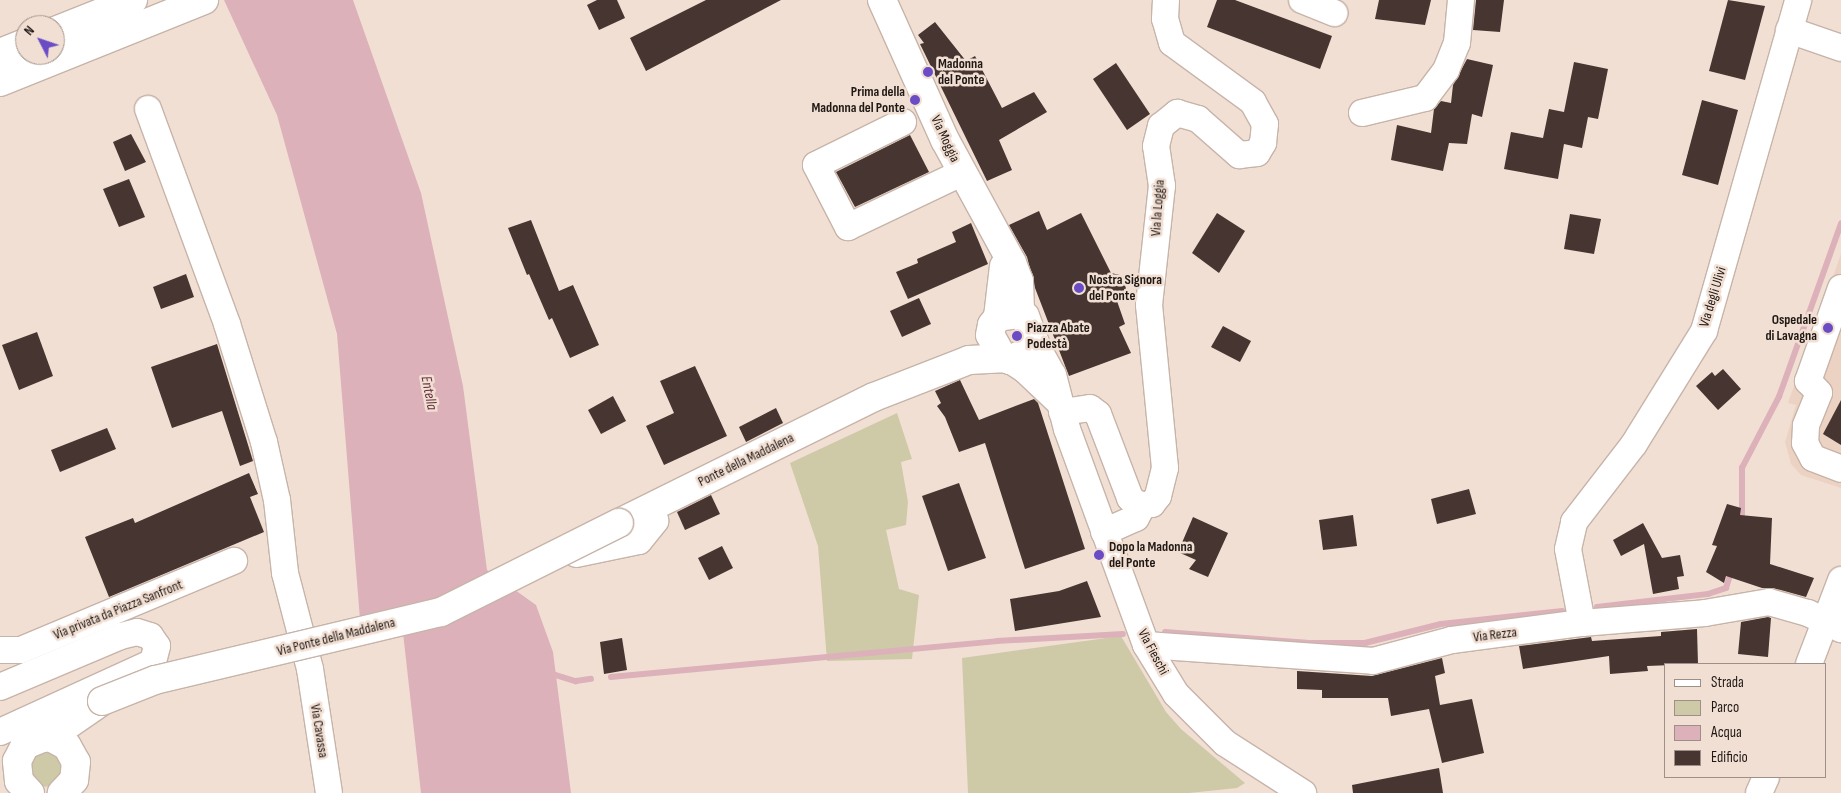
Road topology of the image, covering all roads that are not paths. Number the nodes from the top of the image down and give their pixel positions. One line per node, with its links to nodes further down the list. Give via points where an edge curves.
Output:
1 (133, 0): 9 (main road)
2 (204, 0): 14 (main road)
3 (882, 0): 18 (main road, Via Moggia)
4 (1166, 0): 26 (street, Via la Loggia, via 1165,19 1172,44 1253,102 1265,124 1263,143 1257,153 1239,155 1198,119 1177,113 1160,126 1156,146 1162,186 1149,305 1165,468 1158,496 1152,504)
5 (1302, 0): 8 (street)
6 (1461, 0): 16 (street, via 1457,43 1446,70 1425,98)
7 (1798, 0): 10 (street, Via degli Ulivi)
8 (1334, 13)
9 (65, 27)
10 (1789, 30): 12 (street); 33 (street, Via degli Ulivi, via 1704,331 1634,444 1574,522 1568,549)
11 (15, 47): 13 (main road)
12 (1841, 48)
13 (0, 53)
14 (0, 82)
15 (148, 109): 45 (street, Via Cavassa, via 227,324 264,442 276,500 285,573 310,669)
16 (1362, 113)
17 (903, 122): 18 (street, via 816,165 848,228)
18 (961, 173): 20 (main road, Via Moggia, via 1019,281)
19 (1841, 288): 25 (street, via 1808,381 1819,393 1806,426 1805,443 1813,458)
20 (1003, 318): 21 (main road, via 1031,327); 22 (main road, Via Moggia, via 990,335); 23 (main road, Ponte della Maddalena, via 963,346)
21 (1035, 343): 22 (main road, via 1028,351); 24 (street, via 1053,374)
22 (1006, 359): 23 (main road, Ponte della Maddalena, via 969,360); 24 (street, Via Moggia)
23 (874, 397): 27 (main road, Ponte della Maddalena)
24 (1063, 414): 26 (street, via 1090,408 1098,414 1130,498); 29 (street, Via Fieschi)
25 (1841, 469)
26 (1144, 505): 29 (street, Via la Loggia, via 1136,518)
27 (652, 507): 28 (main road, Ponte della Maddalena); 30 (street, via 655,521 639,541)
28 (619, 523): 40 (main road, Via Ponte della Maddalena, bridge, via 441,612 155,680 102,702)
29 (1104, 532): 35 (street, Via Fieschi)
30 (576, 554)
31 (234, 562): 36 (street, Via privata da Piazza Sanfront, via 21,650)
32 (1841, 580): 34 (street)
33 (1582, 623): 34 (street, Via Rezza, via 1705,613 1769,602); 35 (street, Via Rezza, via 1452,640 1373,661)
34 (1833, 625): 37 (street)
35 (1146, 645): 46 (street, Via Fieschi, via 1176,694 1225,743)
36 (0, 650)
37 (1810, 663)
38 (0, 687): 39 (street, via 121,636 137,632 150,636 157,646 153,662)
39 (0, 732)
40 (50, 737): 41 (main road, Via Ponte della Maddalena, via 25,746); 43 (main road, via 73,753 76,772)
41 (8, 762): 44 (main road)
42 (1766, 778): 47 (street)
43 (73, 789)
44 (30, 793)
45 (329, 793)
46 (1303, 793)
47 (1759, 793)

